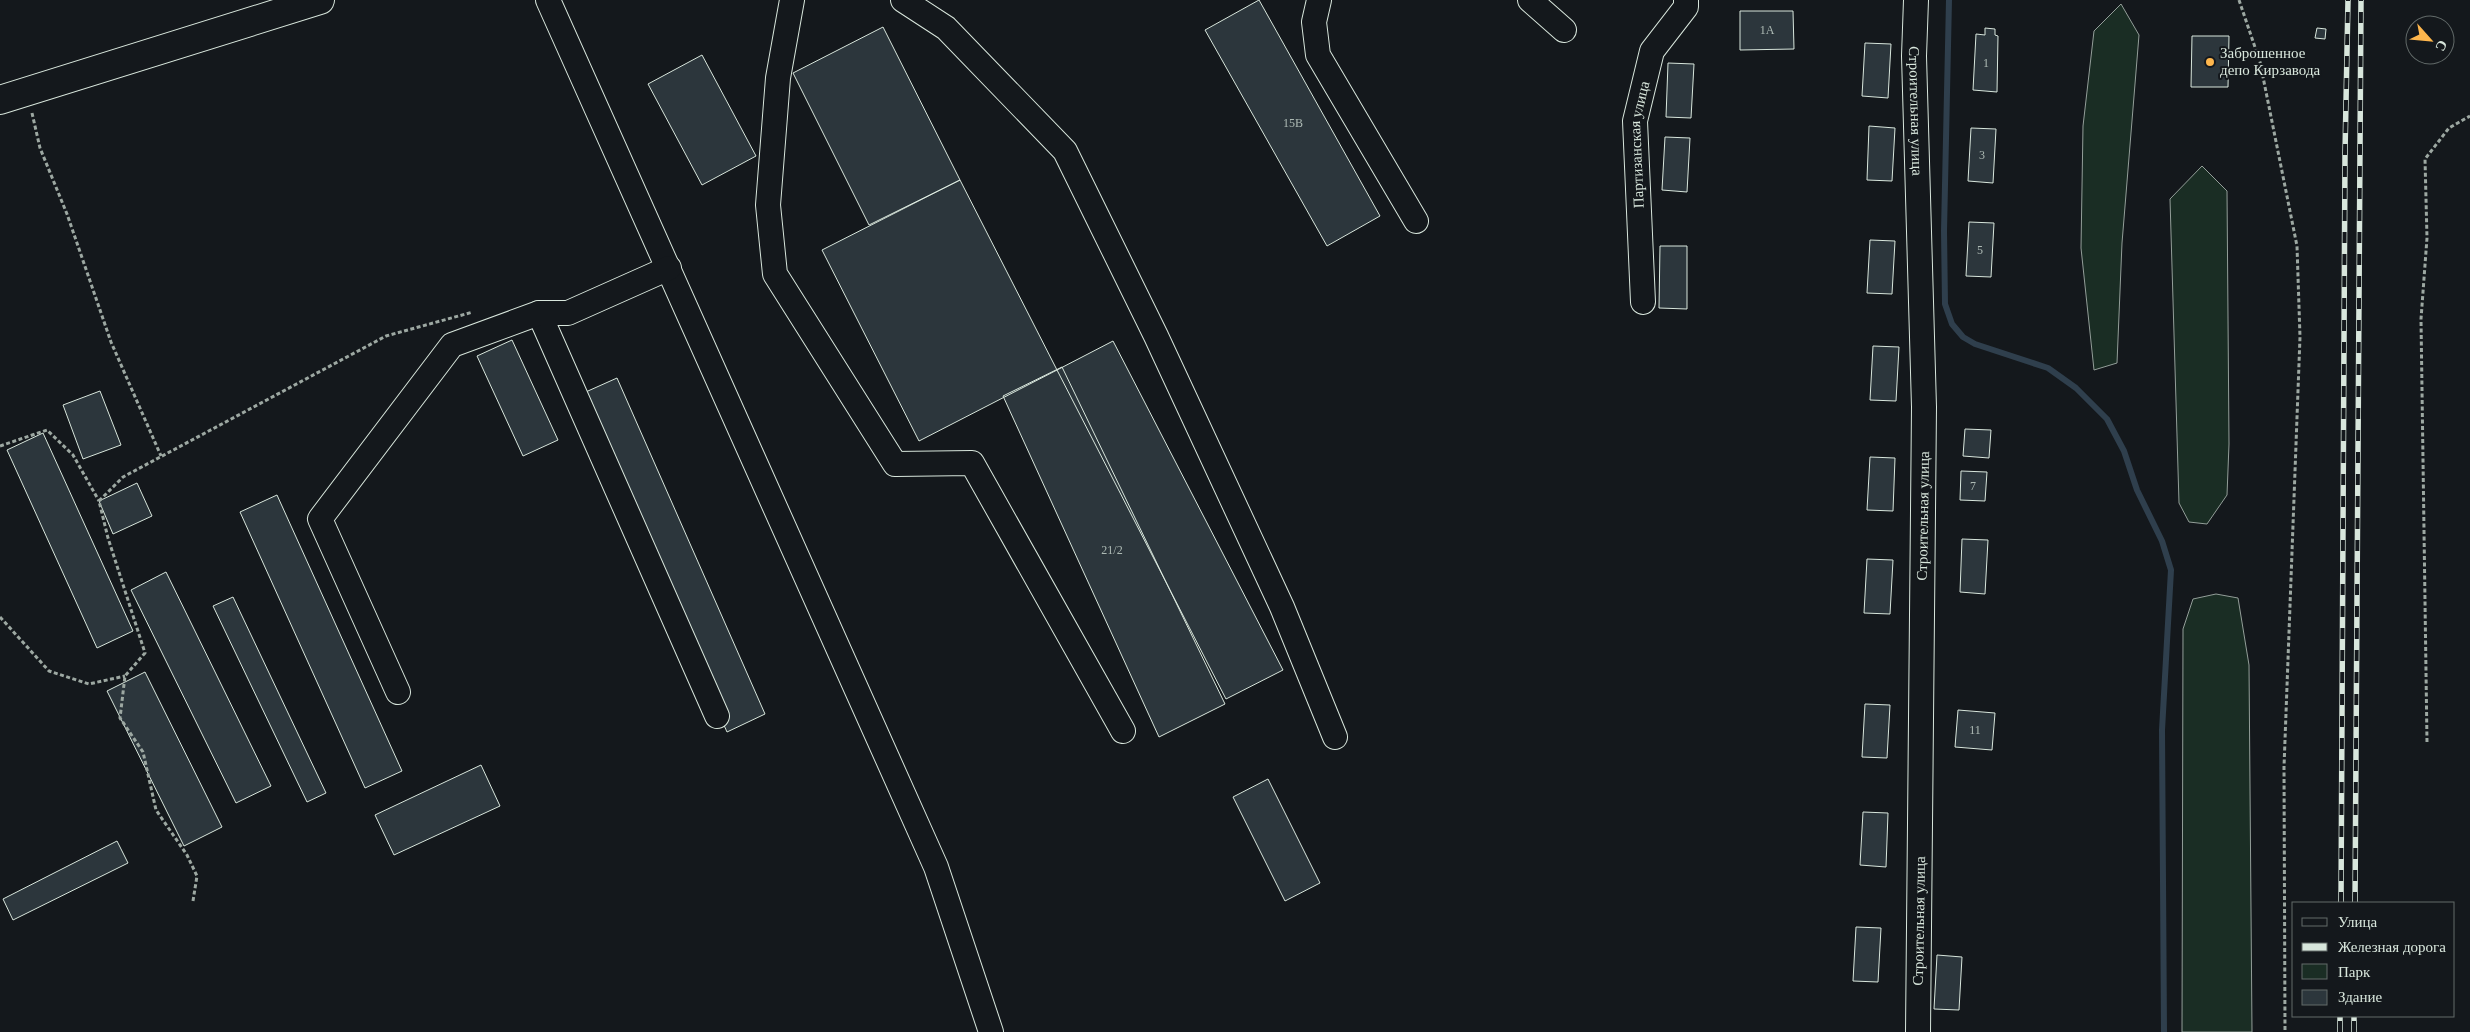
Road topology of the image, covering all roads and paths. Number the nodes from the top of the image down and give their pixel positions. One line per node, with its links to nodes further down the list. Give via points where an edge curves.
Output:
1 (320, 0): 11 (main road)
2 (548, 0): 15 (street)
3 (792, 0): 26 (street, via 778,78 768,205 776,274 895,464 972,463)
4 (903, 0): 27 (street, via 946,28 1065,151 1156,336 1282,607)
5 (1319, 0): 14 (street, via 1314,22 1318,55)
6 (1530, 0): 10 (street)
7 (1686, 0): 16 (street, Партизанская улица, via 1686,6 1652,51 1635,121)
8 (1916, 0): 31 (street, Строительная улица, via 1914,56 1924,407)
9 (2239, 0): 32 (path, via 2260,62 2297,246 2300,337 2284,767)
10 (1564, 30)
11 (26, 92): 12 (main road); 20 (path, via 40,148 68,214 111,342)
12 (0, 100)
13 (2470, 116): 28 (path, via 2449,128 2425,159 2427,238 2421,319)
14 (1416, 220)
15 (669, 268): 18 (street, via 568,313); 30 (street, via 936,868)
16 (1643, 302)
17 (477, 312): 20 (path, via 386,336)
18 (539, 313): 24 (street, via 452,345 320,519); 25 (street)
19 (0, 446): 21 (path, via 47,430 73,455)
20 (161, 456): 21 (path, via 123,477)
21 (99, 501): 23 (path, via 146,653)
22 (0, 617): 23 (path, via 49,671 89,684)
23 (125, 676): 29 (path, via 120,718 143,752 156,810 187,855 197,876)
24 (398, 692)
25 (717, 716)
26 (1123, 732)
27 (1335, 737)
28 (2427, 742)
29 (193, 902)
30 (991, 1032)
31 (1918, 1032)
32 (2285, 1032)

